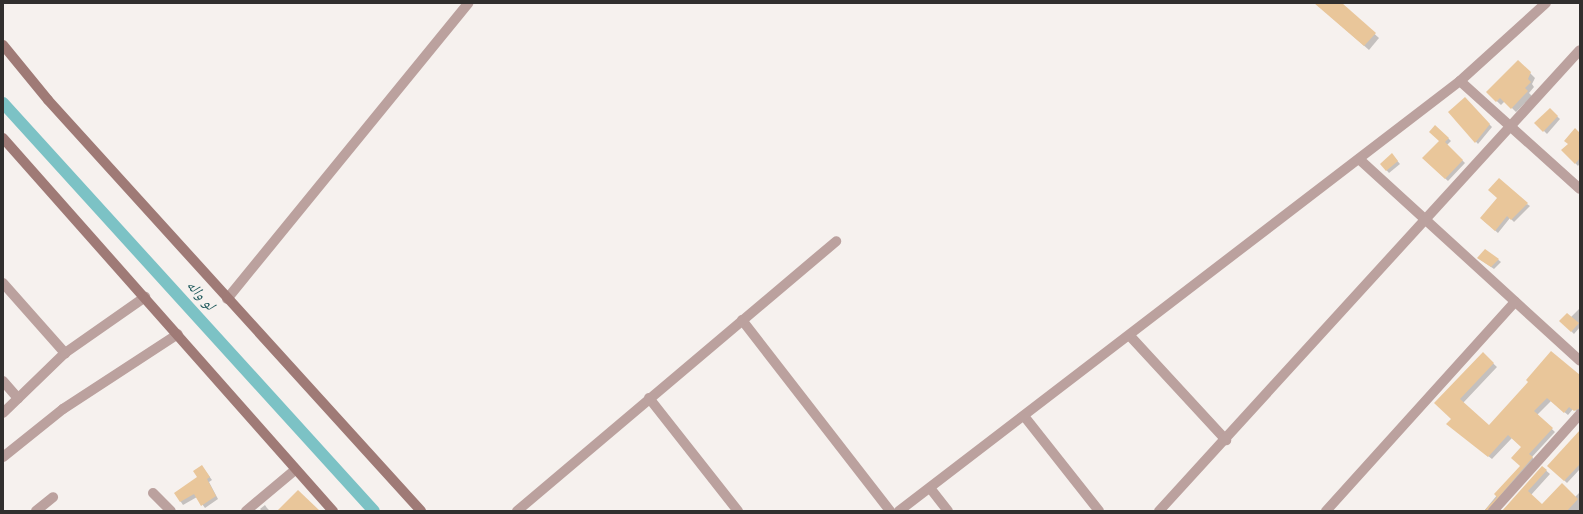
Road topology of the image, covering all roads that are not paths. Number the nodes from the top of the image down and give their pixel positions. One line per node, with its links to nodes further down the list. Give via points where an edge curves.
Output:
1 (468, 3): 14 (street)
2 (1546, 3): 5 (street)
3 (3, 45): 14 (street, via 48,100)
4 (1580, 50): 6 (street)
5 (1460, 81): 6 (street); 8 (street)
6 (1510, 126): 9 (street); 10 (street)
7 (3, 138): 13 (street)
8 (1359, 159): 10 (street); 18 (street)
9 (1580, 189)
10 (1425, 220): 15 (street); 27 (street)
11 (836, 241): 16 (street)
12 (3, 283): 19 (street)
13 (145, 297): 17 (street); 19 (street)
14 (227, 299): 37 (street)
15 (1515, 302): 20 (street); 45 (street)
16 (742, 320): 23 (street); 40 (street)
17 (178, 334): 28 (street, via 63,409); 29 (street)
18 (1130, 336): 26 (street); 27 (street)
19 (66, 354): 22 (street)
20 (1580, 361)
21 (3, 381): 22 (street)
22 (18, 398): 24 (street)
23 (649, 398): 38 (street); 39 (street)
24 (3, 413)
25 (1580, 414): 46 (street)
26 (1024, 416): 30 (street); 43 (street)
27 (1226, 440): 44 (street)
28 (3, 457)
29 (295, 470): 35 (street); 36 (street)
30 (930, 488): 41 (street); 42 (street)
31 (153, 493): 34 (street)
32 (53, 497): 33 (street)
33 (36, 511)
34 (171, 511)
35 (246, 511)
36 (333, 511)
37 (421, 511)
38 (518, 511)
39 (738, 511)
40 (890, 511)
41 (899, 511)
42 (948, 511)
43 (1099, 511)
44 (1159, 511)
45 (1326, 511)
46 (1493, 511)

